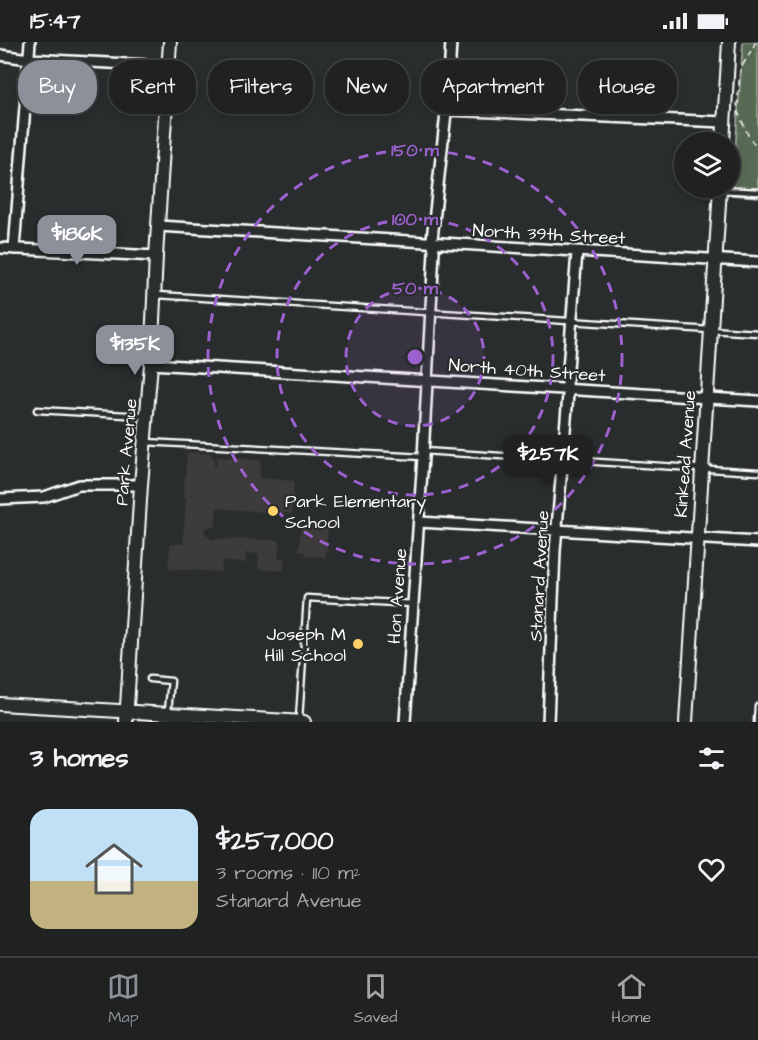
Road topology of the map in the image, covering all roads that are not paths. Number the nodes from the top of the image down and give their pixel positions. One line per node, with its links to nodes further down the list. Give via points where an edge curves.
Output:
1 (30, 42): 6 (street)
2 (170, 42): 7 (street, Park Avenue)
3 (451, 42): 8 (street, Hon Avenue)
4 (729, 42): 13 (street)
5 (0, 55): 6 (street)
6 (29, 59): 9 (street); 21 (street)
7 (169, 60)
8 (450, 60)
9 (109, 63)
10 (166, 114): 18 (street, Park Avenue)
11 (446, 114): 19 (street, Hon Avenue)
12 (539, 114): 13 (street)
13 (724, 122): 14 (street)
14 (724, 132)
15 (740, 191): 16 (lane)
16 (758, 192)
17 (719, 198): 24 (street, Kinkead Avenue)
18 (158, 226): 19 (street, North 39th Street); 23 (street, Park Avenue)
19 (433, 243): 22 (street, North 39th Street); 27 (street, Hon Avenue)
20 (0, 248): 21 (street)
21 (14, 249): 23 (street)
22 (577, 252): 24 (street, North 39th Street); 28 (street, Stanard Avenue)
23 (156, 256): 26 (street, Park Avenue)
24 (716, 260): 25 (street, North 39th Street); 29 (street, Kinkead Avenue)
25 (758, 262)
26 (154, 295): 27 (lane); 31 (street, Park Avenue)
27 (431, 312): 28 (lane); 32 (street, Hon Avenue)
28 (572, 320): 29 (lane); 33 (street, Stanard Avenue)
29 (711, 331): 30 (lane); 34 (street, Kinkead Avenue)
30 (758, 333)
31 (151, 364): 32 (street, North 40th Street); 37 (street, Park Avenue)
32 (428, 381): 33 (street, North 40th Street); 39 (street, Hon Avenue)
33 (568, 389): 34 (street, North 40th Street); 40 (street, Stanard Avenue)
34 (707, 398): 35 (street, North 40th Street); 41 (street, Kinkead Avenue)
35 (758, 401)
36 (37, 410): 37 (lane)
37 (147, 416): 38 (street, Park Avenue)
38 (145, 442): 39 (lane); 43 (street, Park Avenue)
39 (423, 454): 40 (lane); 45 (street, Hon Avenue)
40 (563, 459): 41 (lane); 46 (street, Stanard Avenue)
41 (702, 469): 42 (lane); 47 (street, Kinkead Avenue)
42 (758, 472)
43 (141, 485): 44 (street, via 79,485 44,498); 54 (street, Park Avenue)
44 (0, 499)
45 (418, 522): 46 (street); 49 (street, Hon Avenue)
46 (557, 531): 47 (street); 58 (street, Stanard Avenue)
47 (698, 538): 48 (street); 59 (street, Kinkead Avenue)
48 (758, 542)
49 (414, 604): 55 (lane, via 307,598); 57 (street, Hon Avenue)
50 (150, 679): 53 (lane, via 171,681)
51 (0, 704): 54 (street)
52 (758, 706): 60 (lane)
53 (168, 714): 54 (street); 55 (street)
54 (126, 717)
55 (298, 722): 56 (street)
56 (304, 722)
57 (405, 722)
58 (548, 722)
59 (686, 722)
60 (757, 722)

